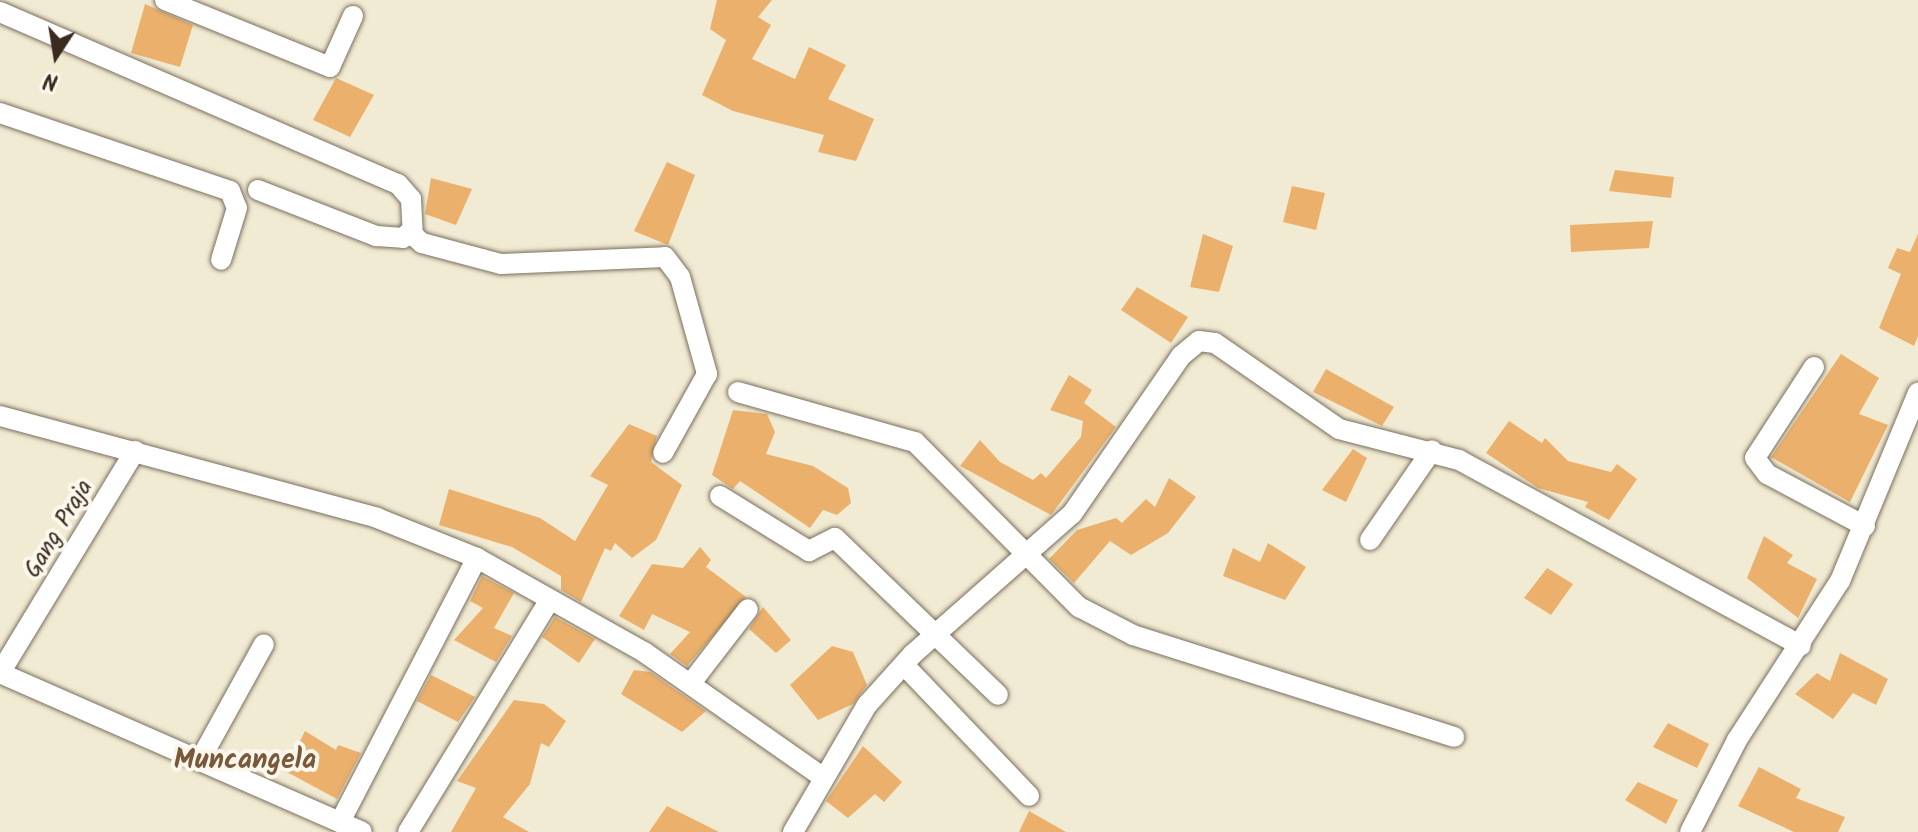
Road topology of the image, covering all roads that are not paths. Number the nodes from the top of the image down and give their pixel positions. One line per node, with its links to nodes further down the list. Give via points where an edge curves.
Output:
1 (165, 0): 2 (street)
2 (192, 5): 4 (street, via 330,67)
3 (0, 12): 7 (street, via 398,184 411,199)
4 (353, 16)
5 (0, 113): 8 (street, via 230,191 238,200)
6 (258, 190): 7 (street, via 376,236 403,238)
7 (412, 230): 15 (street, via 422,243 501,264 665,257 680,277 707,374)
8 (221, 260)
9 (1814, 367): 17 (street, via 1755,458 1767,474)
10 (738, 392): 19 (street, via 915,442)
11 (1918, 393): 17 (street)
12 (0, 416): 14 (street)
13 (1432, 450): 18 (street); 19 (street, via 1339,429 1215,343 1199,341 1181,356 1072,514); 25 (street, via 1668,568)
14 (135, 451): 20 (street, via 377,518); 27 (street, Gang Praja)
15 (663, 453)
16 (720, 496): 23 (street, via 809,551 835,538)
17 (1865, 526): 25 (street)
18 (1370, 540)
19 (1024, 556): 23 (street); 30 (street, via 1079,607 1133,635)
20 (477, 558): 21 (street); 34 (street)
21 (549, 601): 28 (street); 36 (street)
22 (748, 609): 28 (street)
23 (933, 636): 26 (street); 29 (street)
24 (264, 644): 31 (street)
25 (1801, 646): 38 (street, via 1737,740)
26 (904, 665): 32 (street); 33 (street)
27 (0, 673): 31 (street)
28 (691, 683): 32 (street)
29 (998, 695)
30 (1454, 737)
31 (200, 760): 34 (street)
32 (821, 776): 37 (street)
33 (1029, 796)
34 (340, 822): 35 (street)
35 (362, 832)
36 (408, 832)
37 (793, 832)
38 (1690, 832)

